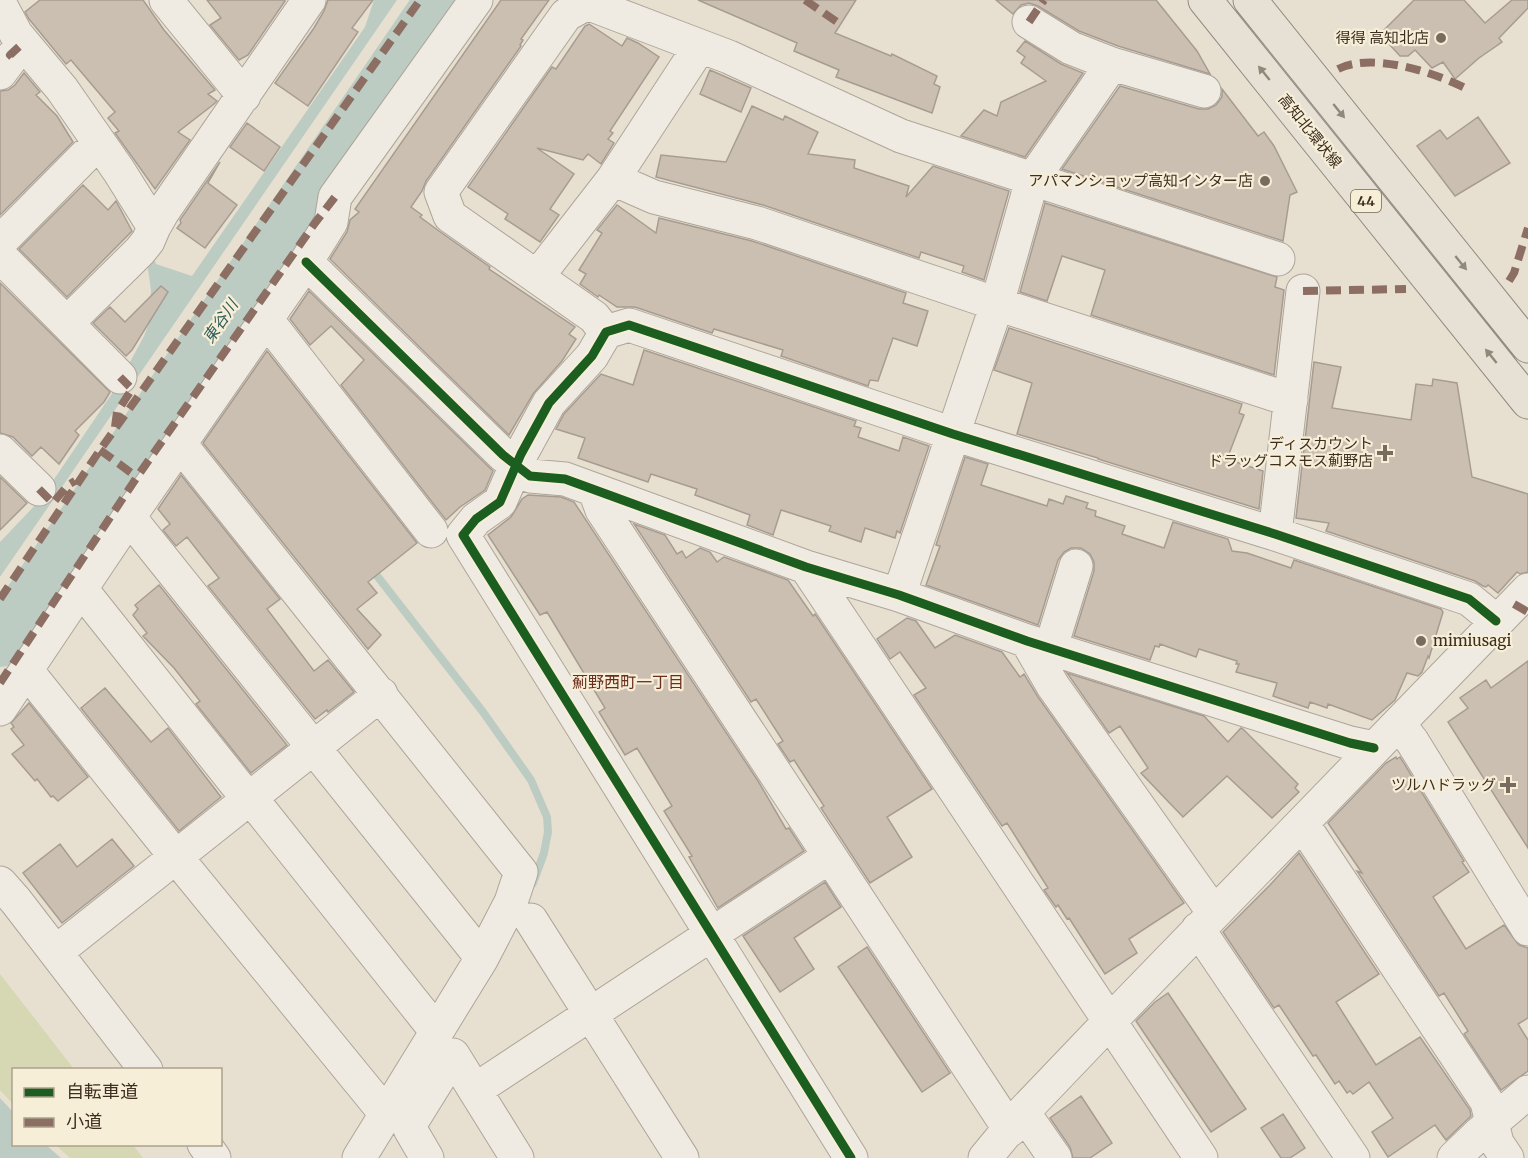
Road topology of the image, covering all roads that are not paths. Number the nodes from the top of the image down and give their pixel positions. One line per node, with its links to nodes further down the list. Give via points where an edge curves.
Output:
1 (166, 0): 11 (street)
2 (309, 0): 11 (street)
3 (476, 0): 19 (street, via 335,197 331,222)
4 (1205, 0): 29 (main road, 高知北環状線 / 44, one-way to 4)
5 (1250, 0): 26 (main road, 44, one-way to 26)
6 (0, 4): 15 (street, via 16,34 62,89 119,171)
7 (1029, 22): 9 (street, via 1071,48)
8 (700, 46): 13 (street); 14 (street, via 901,136); 20 (street, via 587,3 566,15 520,80 441,192 450,216)
9 (1112, 64): 10 (street); 14 (street)
10 (1204, 91)
11 (244, 96): 15 (street)
12 (85, 156): 16 (street)
13 (613, 178): 20 (street); 22 (street, via 654,198 756,222)
14 (1032, 180): 18 (street); 22 (street)
15 (147, 240): 24 (street)
16 (0, 242)
17 (0, 256): 24 (street)
18 (1278, 259)
19 (306, 262): 23 (street); 33 (street)
20 (537, 277): 25 (street, via 594,317)
21 (1303, 291): 28 (street)
22 (997, 304): 28 (street); 30 (street)
23 (266, 318): 31 (street); 37 (street)
24 (67, 323): 27 (street)
25 (606, 332): 30 (street, via 628,325); 33 (street, via 592,356 549,403)
26 (1528, 346)
27 (120, 377)
28 (1291, 400): 38 (street)
29 (1528, 402)
30 (953, 434): 38 (street); 43 (street)
31 (180, 444): 36 (street); 47 (street)
32 (0, 451): 34 (street)
33 (516, 466): 35 (street, via 530,476 565,479); 60 (street, via 500,502 463,534)
34 (39, 489)
35 (595, 491): 40 (street); 55 (street, via 602,510)
36 (129, 517): 41 (street); 50 (street)
37 (431, 531)
38 (1275, 534): 44 (street, via 1469,599)
39 (1076, 566): 45 (street)
40 (806, 567): 43 (street); 64 (street)
41 (81, 589): 46 (street); 52 (street)
42 (1528, 590): 44 (street)
43 (899, 595): 45 (street)
44 (1496, 621): 49 (street)
45 (1039, 644): 51 (street); 58 (street, via 1053,686)
46 (27, 670): 48 (street); 54 (street)
47 (381, 694): 50 (street); 62 (street, via 521,872 511,902)
48 (0, 709)
49 (1399, 725): 51 (street); 59 (street)
50 (315, 747): 52 (street); 62 (street)
51 (1374, 748): 53 (street)
52 (249, 798): 54 (street); 65 (street)
53 (1302, 823): 58 (street); 71 (street, via 1487,1102)
54 (176, 857): 61 (street); 69 (street)
55 (829, 857): 60 (street); 70 (street)
56 (0, 883): 61 (street)
57 (531, 920): 63 (street)
58 (1206, 921): 64 (street); 80 (street)
59 (1528, 929)
60 (712, 934): 63 (street); 76 (street)
61 (56, 952): 66 (street)
62 (482, 958): 65 (street)
63 (592, 1013): 67 (street); 75 (street)
64 (1110, 1021): 70 (street); 79 (street)
65 (437, 1032): 69 (street)
66 (144, 1068)
67 (475, 1090): 73 (street, via 453,1055 410,1129); 74 (street)
68 (1528, 1092): 71 (street)
69 (386, 1114): 72 (street)
70 (1017, 1121): 77 (street); 78 (street)
71 (1491, 1123): 81 (street); 82 (street)
72 (359, 1158)
73 (428, 1158)
74 (517, 1158)
75 (682, 1158)
76 (851, 1158)
77 (985, 1158)
78 (1055, 1158)
79 (1201, 1158)
80 (1353, 1158)
81 (1454, 1158)
82 (1507, 1158)

